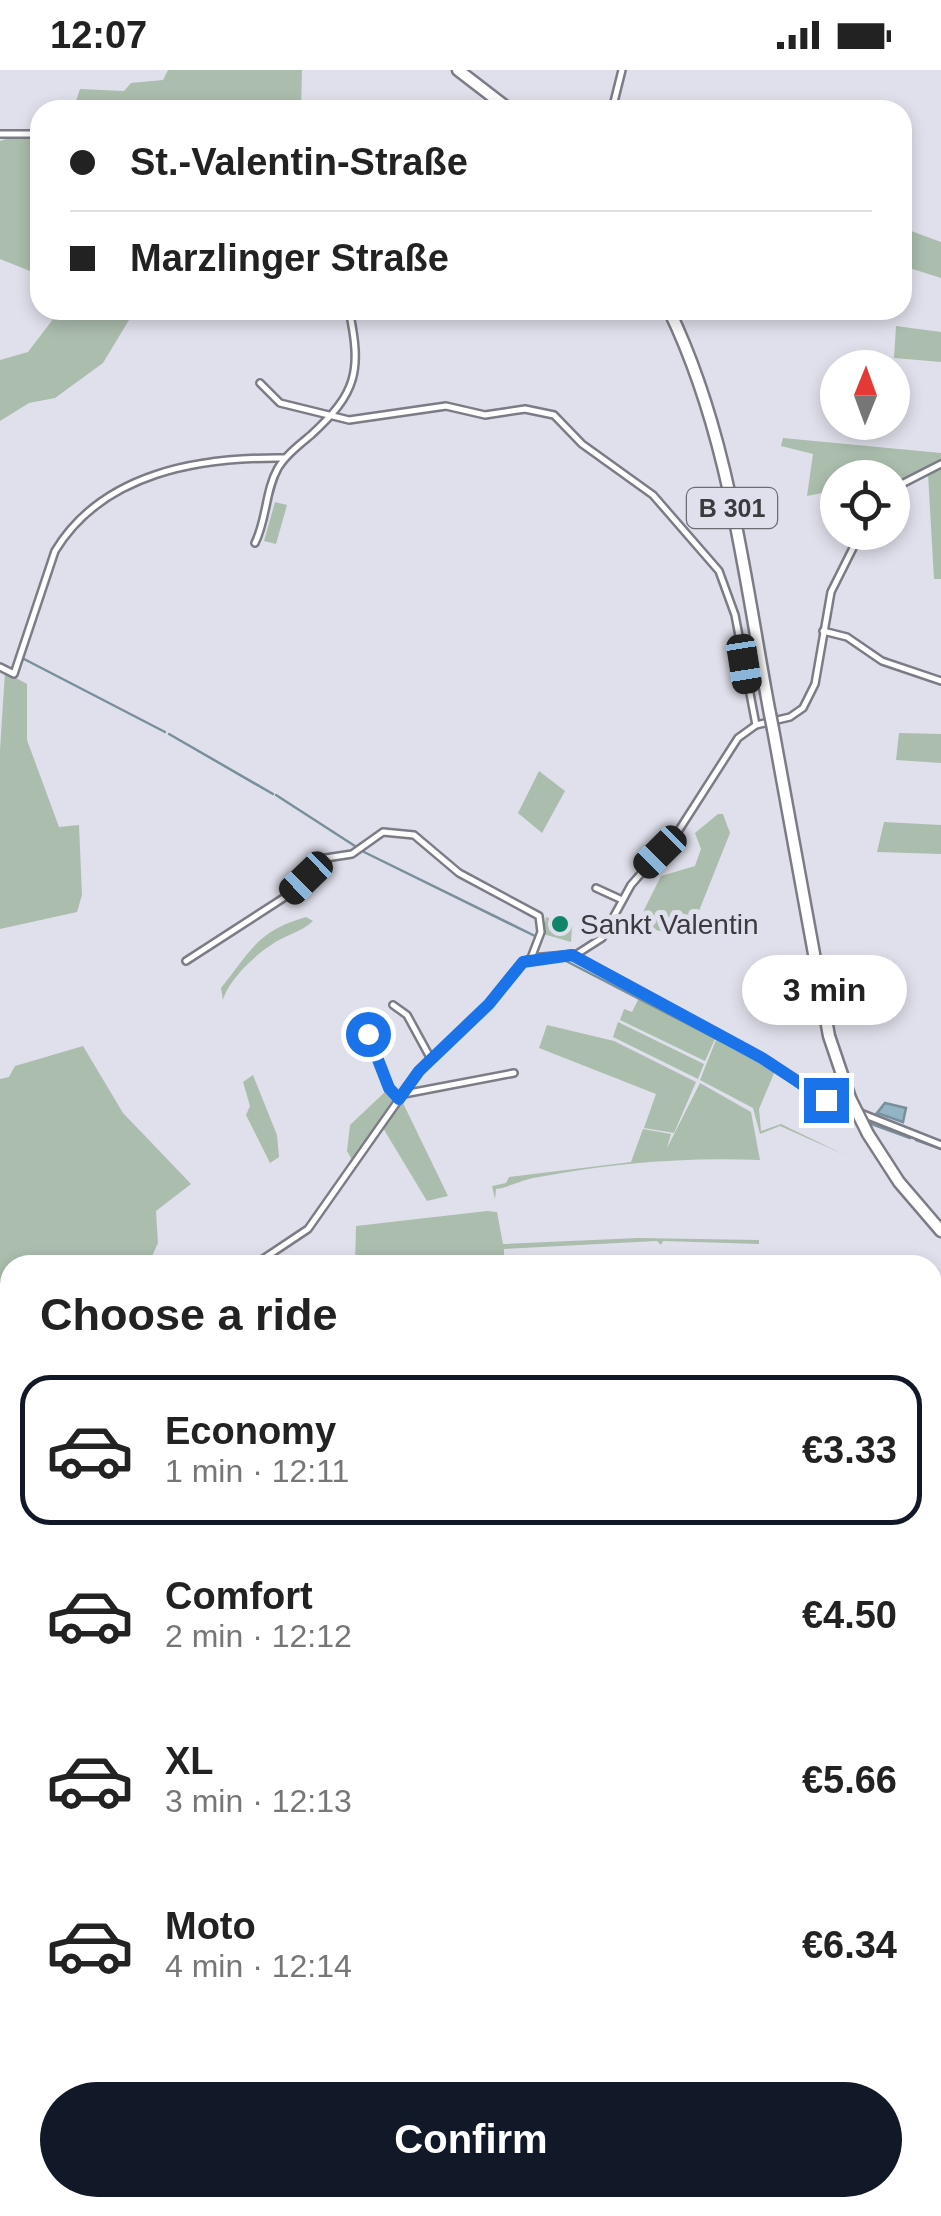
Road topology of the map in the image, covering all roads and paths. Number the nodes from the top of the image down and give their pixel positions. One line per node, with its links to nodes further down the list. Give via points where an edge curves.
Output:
1 (458, 70): 3 (main road)
2 (622, 70): 4 (street)
3 (497, 100)
4 (614, 100)
5 (0, 134): 6 (street)
6 (30, 134)
7 (351, 320): 10 (street, via 358,351 353,380)
8 (673, 320): 31 (main road, B 301, bridge, via 717,439 829,1036 868,1134)
9 (260, 383): 10 (street, via 280,403)
10 (330, 418): 11 (street); 19 (street, via 446,406 485,415 525,409 554,415 582,444 653,494 719,571 735,614)
11 (284, 458): 14 (street); 17 (street, via 184,466 126,484 66,534 14,674)
12 (941, 464): 13 (street)
13 (910, 480)
14 (254, 542)
15 (853, 550): 16 (street, via 831,592)
16 (823, 632): 18 (street, via 848,637 882,661); 19 (street, via 815,684 803,708)
17 (0, 667)
18 (941, 682)
19 (756, 725): 21 (street, via 732,744 682,826)
20 (596, 888): 21 (street)
21 (622, 900): 22 (street, via 602,938)
22 (572, 955): 23 (street); 30 (street, via 762,1058 815,1096)
23 (531, 958): 24 (street, via 539,916 459,873 414,835 383,832 352,854 326,858 285,897); 27 (street)
24 (186, 962)
25 (393, 1005): 27 (street, via 407,1015)
26 (368, 1034): 29 (street, via 389,1088)
27 (431, 1059): 29 (street)
28 (514, 1073): 29 (street)
29 (401, 1097): 32 (street, via 308,1229)
30 (941, 1144)
31 (941, 1232)
32 (269, 1255)

